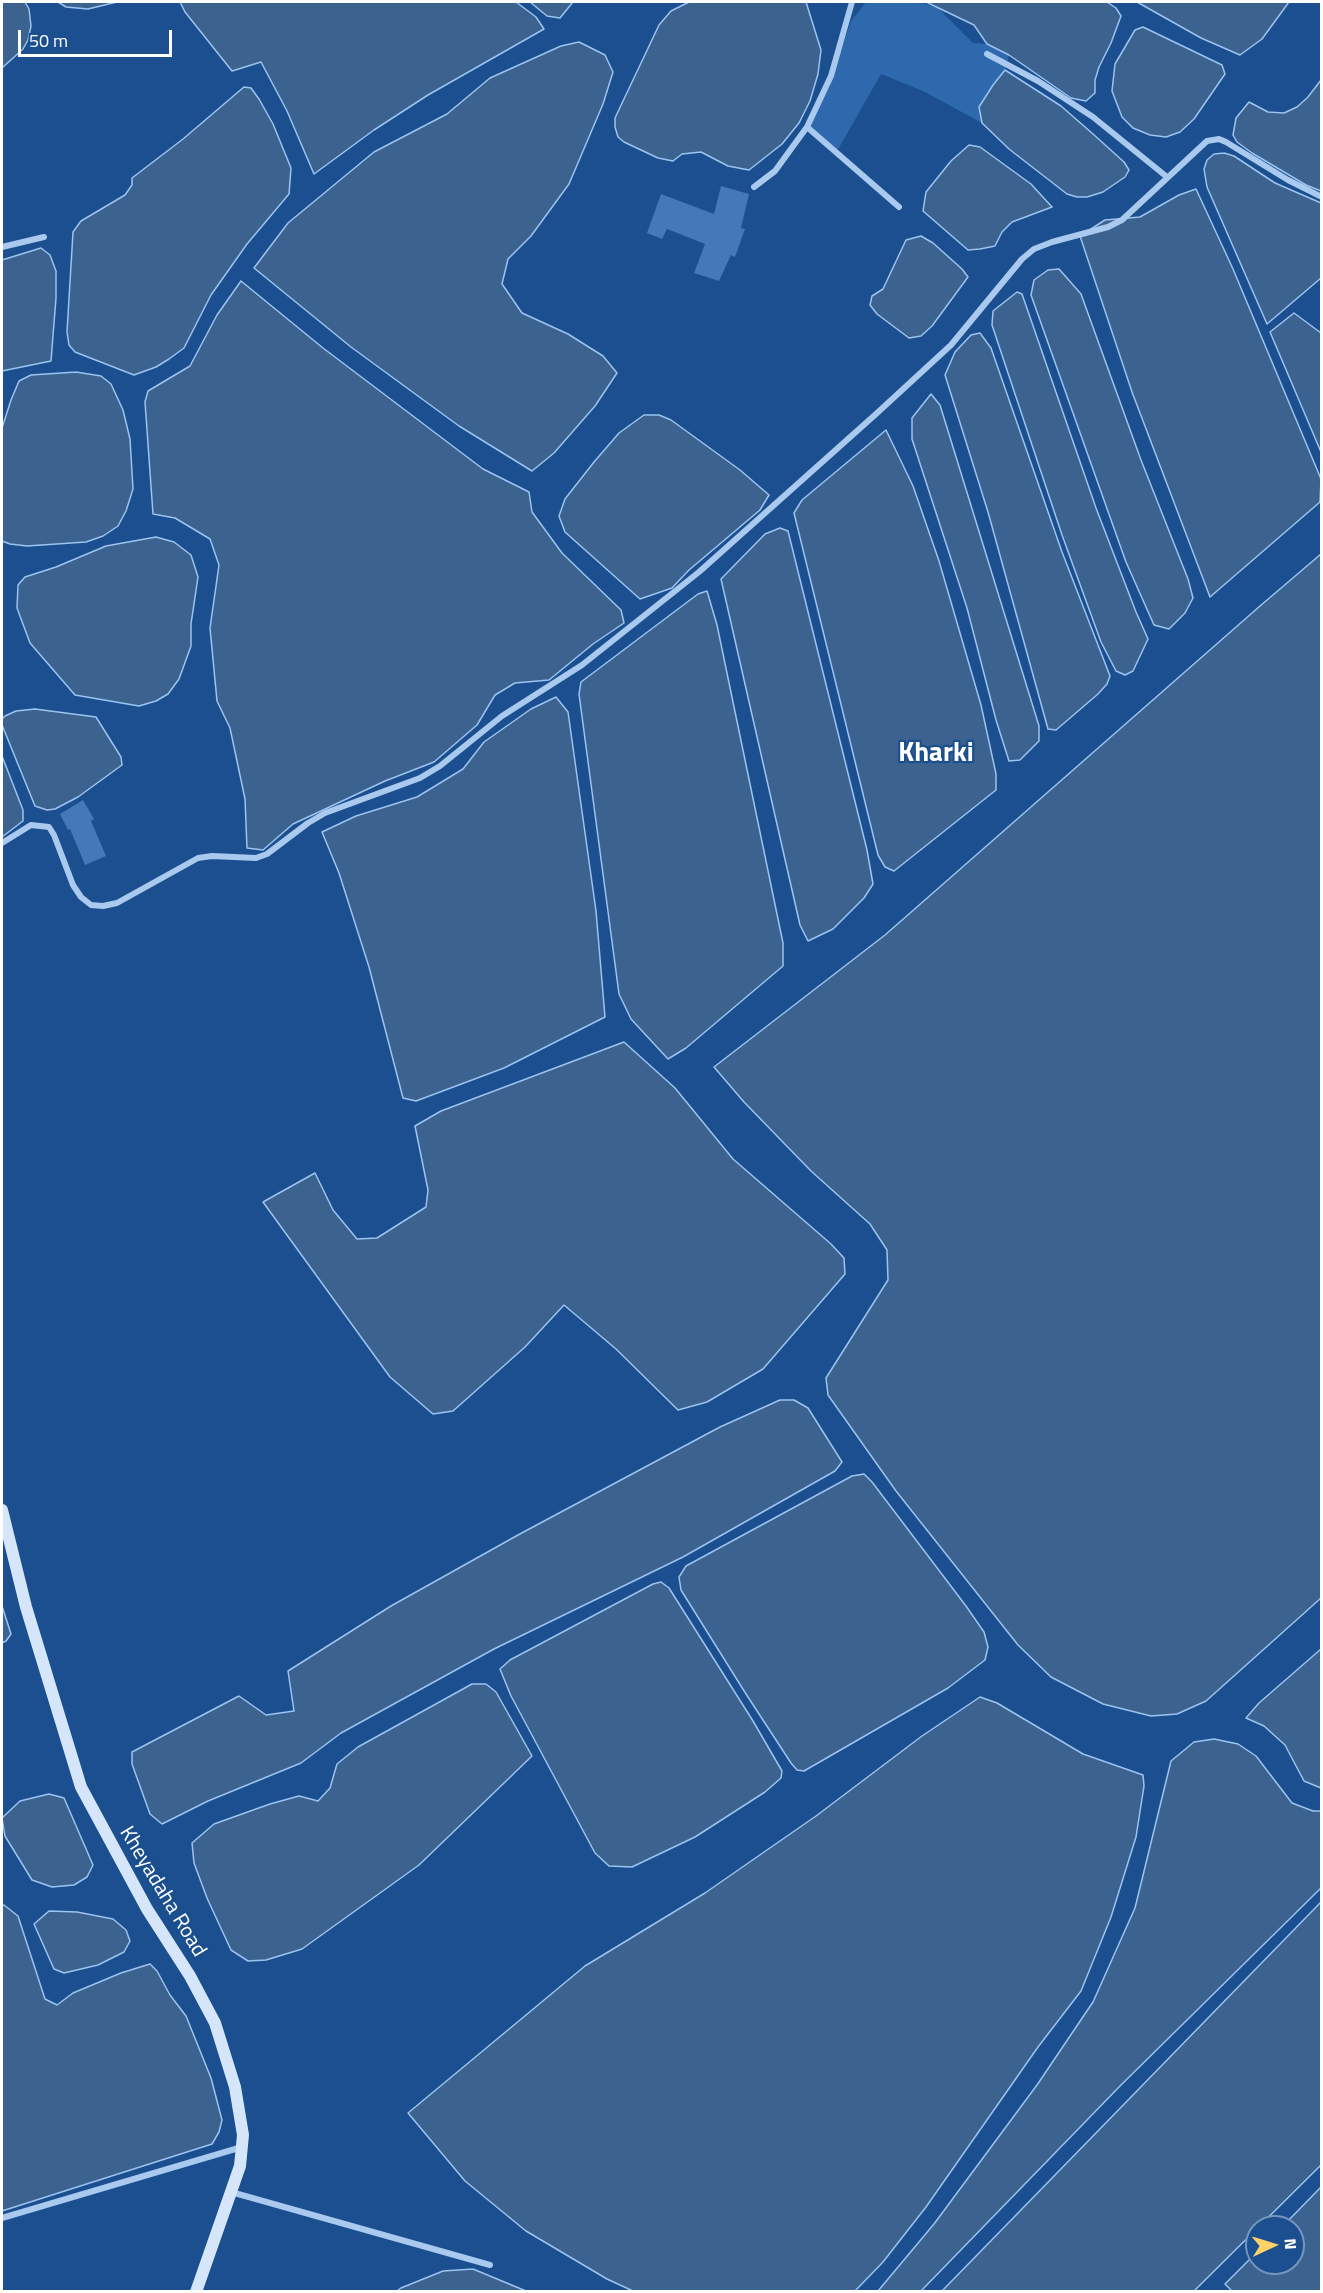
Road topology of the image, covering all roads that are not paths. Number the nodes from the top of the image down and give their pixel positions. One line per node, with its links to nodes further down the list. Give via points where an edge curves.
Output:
1 (852, 2): 3 (street, via 831,76)
2 (987, 54): 4 (street, via 1093,117)
3 (807, 127): 5 (street, via 774,171); 7 (street)
4 (1167, 177): 6 (street, via 1207,141 1219,139); 10 (street, via 1122,220 1034,249 951,345 699,572 582,665 502,716 420,778 326,813 267,854 256,858 198,858 117,903 103,906 91,905 81,897 49,827 31,825)
5 (754, 187)
6 (1322, 197)
7 (899, 207)
8 (44, 237): 9 (street)
9 (2, 247)
10 (2, 843)
11 (2, 1510): 12 (main road, Kheyadaha Road, via 35,1639 81,1787 215,2023 235,2087)
12 (242, 2147): 13 (main road, Kheyadaha Road); 14 (street)
13 (231, 2192): 15 (street); 16 (main road, Kheyadaha Road)
14 (2, 2218)
15 (490, 2265)
16 (196, 2292)

